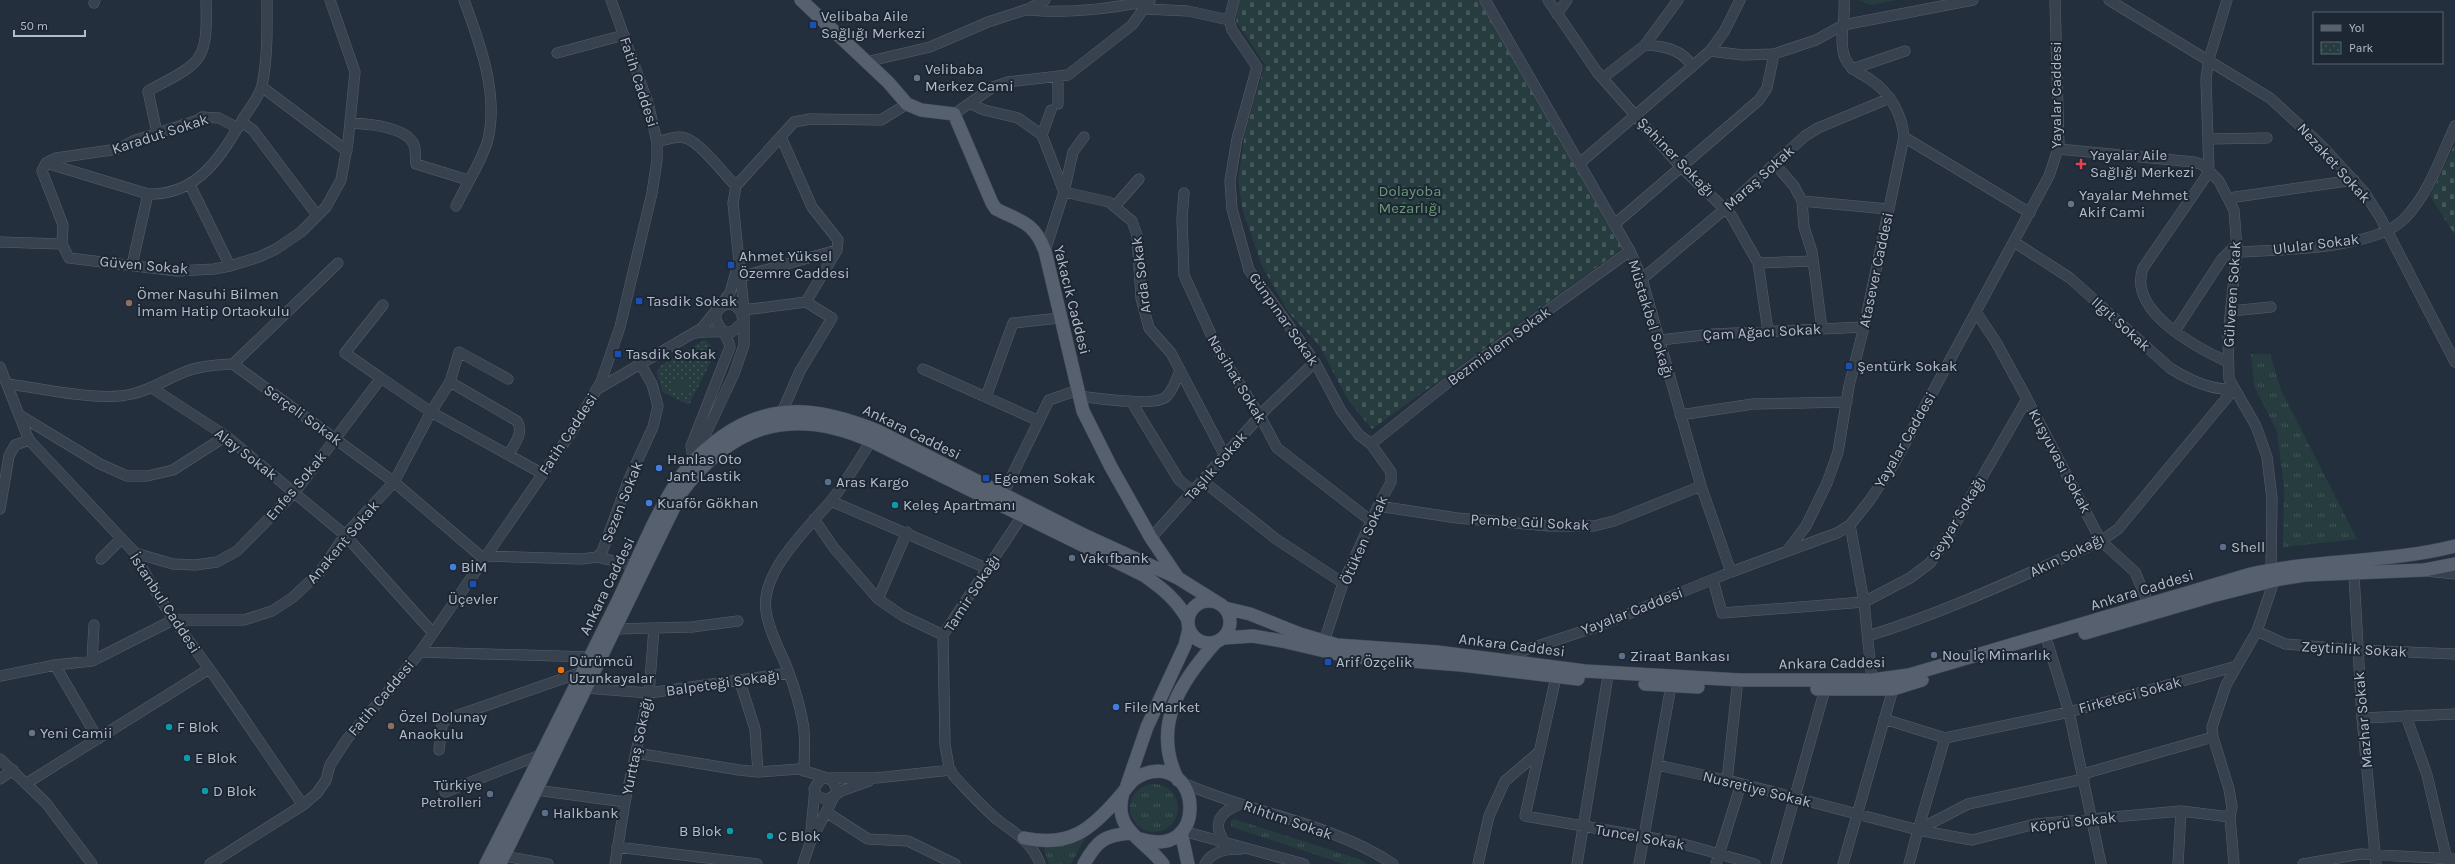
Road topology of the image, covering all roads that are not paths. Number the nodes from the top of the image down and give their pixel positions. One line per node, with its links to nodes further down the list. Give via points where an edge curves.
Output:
1 (206, 0): 45 (street, via 207,30 199,59 185,72 148,91)
2 (267, 0): 36 (street, via 267,43)
3 (330, 0): 42 (street, Güven Sokak, via 355,72)
4 (611, 0): 24 (street, Fatih Caddesi)
5 (801, 0): 31 (main road)
6 (1045, 0): 20 (street)
7 (1234, 0): 22 (street)
8 (1485, 0): 56 (street, Müstakbel Sokağı)
9 (1548, 0): 21 (street, Şahiner Sokağı)
10 (1567, 0): 21 (street)
11 (1678, 0): 25 (street)
12 (1740, 0): 26 (street, via 1724,32)
13 (1844, 0): 23 (street)
14 (1973, 0): 23 (street)
15 (2055, 0): 53 (street, Yayalar Caddesi, via 2059,88)
16 (2109, 0): 30 (street, Nezaket Sokak)
17 (2227, 0): 30 (street)
18 (467, 1): 61 (street, via 489,81 490,126 486,144)
19 (1148, 3): 20 (street, via 1052,12); 22 (street); 34 (street, via 1132,25 1090,60 1068,75)
20 (1028, 10): 31 (street, via 988,22 930,47 916,45)
21 (1557, 14): 35 (street, Şahiner Sokağı)
22 (1229, 20): 108 (street, Günpınar Sokak, via 1232,30 1257,67 1231,169 1232,209 1249,270)
23 (1843, 25): 29 (street, via 1816,40); 33 (street, via 1842,47)
24 (624, 35): 28 (street); 52 (street, Fatih Caddesi, via 648,103)
25 (1645, 45): 32 (street, via 1677,51 1686,57); 35 (street)
26 (1710, 51): 29 (street, via 1743,55); 32 (street)
27 (1905, 51): 33 (street)
28 (556, 53)
29 (1774, 54): 58 (street, via 1767,88 1759,100)
30 (2209, 61): 51 (street, via 2206,79); 62 (street, Nezaket Sokak, via 2270,98 2294,118)
31 (866, 62): 38 (main road)
32 (1692, 66): 41 (street)
33 (1852, 69): 37 (street, Atasever Caddesi, via 1874,83)
34 (1058, 78): 39 (street, via 1008,82 994,87); 46 (street, via 1055,107)
35 (1603, 78): 41 (street, Şahiner Sokağı)
36 (262, 88): 43 (street); 54 (street)
37 (1890, 98): 49 (street, Atasever Caddesi, via 1901,119); 57 (street, Maraş Sokak, via 1818,128 1805,136)
38 (907, 104): 40 (main road, via 921,110); 47 (street, via 881,120 810,119 794,122)
39 (971, 104): 40 (street); 46 (street, via 984,110 1018,118)
40 (954, 114): 83 (main road, Yakacık Caddesi, via 992,203 996,209 1031,227 1038,234)
41 (1636, 115): 56 (street); 58 (street, Şahiner Sokağı)
42 (350, 123): 54 (street, Güven Sokak); 61 (street, via 389,128 406,136 414,144 416,164)
43 (240, 125): 45 (street, Karadut Sokak, via 210,116); 63 (street, via 222,155 204,175); 75 (street, Karadut Sokak, via 253,130)
44 (2455, 126): 77 (street, Ulular Sokak, via 2422,196 2405,219)
45 (157, 133): 55 (street, Karadut Sokak, via 118,149 56,158)
46 (1042, 135): 65 (street)
47 (781, 137): 64 (street); 82 (street, via 812,207 838,240)
48 (1084, 137): 65 (street, via 1073,152)
49 (1904, 137): 73 (street, Atasever Caddesi); 74 (street)
50 (2267, 138): 51 (street)
51 (2208, 139): 59 (street)
52 (657, 142): 64 (street, via 674,137 685,138 696,144); 122 (street, Fatih Caddesi, via 652,193 620,327)
53 (2058, 149): 59 (street, Gülveren Sokak, via 2194,162 2203,165); 74 (street, Yayalar Caddesi, via 2049,176)
54 (347, 151): 75 (street, Güven Sokak, via 341,180 326,207)
55 (46, 163): 67 (street); 80 (street, via 42,171 64,225)
56 (1580, 163): 76 (street, Müstakbel Sokağı)
57 (1774, 164): 69 (street, via 1794,186); 72 (street, Maraş Sokak)
58 (1680, 166): 72 (street, Şahiner Sokağı); 76 (street)
59 (2209, 172): 68 (street, Gülveren Sokak); 105 (street, via 2139,279 2140,290 2149,304)
60 (1139, 179): 71 (street)
61 (468, 180): 70 (street)
62 (2354, 180): 68 (street); 77 (street, Nezaket Sokak)
63 (190, 185): 67 (street, via 172,192); 90 (street)
64 (736, 186): 87 (street, via 733,203)
65 (1064, 192): 71 (street, Arda Sokak, via 1097,198); 83 (street)
66 (1184, 193): 132 (street, Nasihat Sokak, via 1182,264 1186,283 1219,352)
67 (148, 194): 89 (street)
68 (2229, 198): 81 (street, Gülveren Sokak, via 2237,226)
69 (1802, 201): 73 (street); 85 (street, via 1804,227)
70 (456, 206)
71 (1115, 206): 115 (street, Arda Sokak, via 1126,214 1136,229 1140,288 1149,328 1171,353)
72 (1726, 208): 88 (street, Şahiner Sokağı); 92 (street, Maraş Sokak)
73 (1888, 209): 101 (street, Atasever Caddesi)
74 (2030, 213): 79 (street, Yayalar Caddesi)
75 (317, 216): 90 (street, Güven Sokak, via 301,232 276,249)
76 (1616, 223): 84 (street, Müstakbel Sokağı)
77 (2386, 230): 81 (street, Ulular Sokak, via 2340,244); 110 (street, Nezaket Sokak)
78 (0, 242): 80 (street)
79 (2014, 242): 98 (street, Yayalar Caddesi); 121 (street, Ilgıt Sokak, via 2070,278 2170,368 2183,376 2220,390)
80 (62, 244): 89 (street, Güven Sokak, via 69,258)
81 (2237, 248): 97 (street, Gülveren Sokak); 105 (street, via 2222,259)
82 (837, 250): 91 (street); 93 (street)
83 (1044, 251): 100 (main road, Yakacık Caddesi)
84 (1630, 251): 92 (street, Müstakbel Sokağı); 138 (street, Bezmialem Sokak, via 1451,380)
85 (1813, 261): 88 (street); 102 (street)
86 (338, 263): 111 (street)
87 (738, 263): 91 (street); 96 (street, via 730,293)
88 (1758, 263): 104 (street, Şahiner Sokağı)
89 (132, 266): 90 (street, Güven Sokak, via 177,271)
90 (230, 266)
91 (740, 277): 99 (street)
92 (1642, 279): 107 (street, Müstakbel Sokağı)
93 (806, 302): 99 (street); 129 (street, via 832,318 800,371)
94 (383, 305): 116 (street, via 345,353)
95 (2271, 307): 97 (street)
96 (718, 311): 99 (street, via 724,305 733,305); 103 (street, via 717,324); 106 (street, via 710,322)
97 (2231, 311): 109 (street, Gülveren Sokak)
98 (1976, 312): 125 (street, Kuşyuvası Sokak, via 1996,342); 155 (street, Yayalar Caddesi, via 1895,462)
99 (744, 314): 103 (street, via 736,330); 141 (street, via 744,345 734,374 702,444)
100 (1059, 318): 123 (main road, Yakacık Caddesi); 124 (street, via 1013,323)
101 (1864, 327): 102 (street, Çam Ağacı Sokak); 127 (street, Atasever Caddesi)
102 (1822, 329): 104 (street, Çam Ağacı Sokak)
103 (723, 330): 106 (street); 141 (street, via 729,338 728,355 691,446)
104 (1768, 331): 107 (street, Çam Ağacı Sokak)
105 (2174, 331): 109 (street, via 2203,351)
106 (695, 333): 112 (street)
107 (1660, 340): 130 (street, Müstakbel Sokağı)
108 (1315, 362): 132 (street, Taşlık Sokak); 138 (street, Günpınar Sokak, via 1341,411 1359,434)
109 (2228, 362): 121 (street, Gülveren Sokak, via 2229,379)
110 (2455, 362)
111 (233, 364): 120 (street, via 207,366 183,372); 135 (street, Serçeli Sokak)
112 (641, 365): 122 (street); 165 (street, Sezen Sokak, via 652,384 658,406 653,427 629,479 602,552)
113 (0, 367): 119 (street, İstanbul Caddesi)
114 (923, 369): 124 (street)
115 (1180, 370): 126 (street, via 1165,398); 140 (street, Arda Sokak)
116 (381, 378): 128 (street); 135 (street, Enfes Sokak)
117 (508, 379): 118 (street, Anakent Sokak, via 459,352)
118 (450, 382): 128 (street, Anakent Sokak); 139 (street, via 517,421 521,428 520,434)
119 (7, 384): 120 (street, via 106,397); 131 (street, İstanbul Caddesi)
120 (152, 388): 134 (street, Alay Sokak)
121 (2234, 389): 160 (street, Akın Sokağı, via 2118,529); 174 (street, Gülveren Sokak, via 2256,426 2267,457 2272,500)
122 (596, 390): 142 (street, Fatih Caddesi)
123 (1079, 393): 126 (street); 133 (street, via 1049,400); 158 (main road, Yakacık Caddesi, via 1083,411)
124 (986, 397): 133 (street)
125 (2027, 399): 160 (street, Kuşyuvası Sokak); 180 (street, Seyyar Sokağı, via 1930,563 1910,578)
126 (1131, 401): 147 (street, via 1179,480)
127 (1847, 402): 130 (street, via 1753,404); 162 (street, Atasever Caddesi, via 1838,452 1827,483 1806,526)
128 (430, 412): 139 (street); 144 (street, Anakent Sokak)
129 (782, 412): 141 (main road, Ankara Caddesi, via 749,421 714,443); 148 (main road, Ankara Caddesi, via 812,412 849,419)
130 (1680, 415): 145 (street, Müstakbel Sokağı)
131 (22, 416): 134 (street, via 100,464 127,476 148,476 173,470); 136 (street, İstanbul Caddesi)
132 (1260, 416): 140 (street, Taşlık Sokak); 154 (street, Nasihat Sokak, via 1277,448)
133 (1039, 421): 148 (street)
134 (226, 436): 146 (street, Alay Sokak)
135 (336, 438): 144 (street, Serçeli Sokak); 146 (street, Enfes Sokak)
136 (29, 440): 151 (street, via 15,445 9,456); 159 (street, İstanbul Caddesi)
137 (871, 441): 141 (main road, Ankara Caddesi, via 824,425 803,422 776,424 743,437); 149 (street); 152 (main road, Ankara Caddesi)
138 (1371, 444): 150 (street, Ötüken Sokak, via 1391,472 1391,482)
139 (508, 454): 142 (street)
140 (1225, 456): 143 (street, Taşlık Sokak)
141 (700, 461): 169 (main road, Ankara Caddesi, via 682,474 669,494); 188 (main road, Ankara Caddesi, via 694,476 681,493)
142 (543, 474): 164 (street, Fatih Caddesi)
143 (1203, 481): 147 (street, Taşlık Sokak); 178 (street, via 1276,539)
144 (394, 482): 157 (street, Anakent Sokak); 164 (street, Serçeli Sokak)
145 (1701, 486): 150 (street, Pembe Gül Sokak, via 1614,522 1587,526 1549,526 1457,518); 172 (street, Müstakbel Sokağı)
146 (295, 492): 157 (street, Alay Sokak); 163 (street, Enfes Sokak, via 237,551 217,562 173,564)
147 (1194, 492): 158 (street, Taşlık Sokak)
148 (1003, 494): 167 (main road, Ankara Caddesi)
149 (831, 501): 153 (street); 156 (street)
150 (1378, 506): 154 (street, Ötüken Sokak)
151 (0, 509)
152 (1022, 516): 170 (street, Tamir Sokağı); 185 (main road, Ankara Caddesi, via 1145,576 1163,588 1179,604)
153 (814, 518): 179 (street, via 834,548); 206 (street, via 776,570 767,593 765,610)
154 (1372, 522): 178 (street, Ötüken Sokak)
155 (1850, 525): 162 (street, Yayalar Caddesi, via 1837,533); 180 (street)
156 (907, 532): 170 (street); 179 (street)
157 (345, 535): 183 (street, Anakent Sokak, via 320,572 292,598 272,611 244,620); 190 (street, Alay Sokak)
158 (1151, 538): 167 (main road, via 1150,553); 176 (main road, Yakacık Caddesi)
159 (121, 539): 163 (street, İstanbul Caddesi); 166 (street)
160 (2100, 541): 181 (street, Kuşyuvası Sokak, via 2135,572); 192 (street, Akın Sokağı, via 1982,595 1914,622)
161 (2455, 546): 174 (main road, Ankara Caddesi, via 2409,555 2315,562)
162 (1787, 551): 172 (street, Yayalar Caddesi)
163 (135, 553): 183 (street, İstanbul Caddesi, via 145,576)
164 (485, 557): 165 (street, Sezen Sokak); 190 (street, Fatih Caddesi)
165 (597, 557): 169 (street)
166 (101, 559)
167 (1138, 559): 176 (main road, Ankara Caddesi)
168 (2455, 564): 171 (main road, Ankara Caddesi)
169 (635, 566): 199 (main road, Ankara Caddesi)
170 (986, 568): 191 (street, Tamir Sokağı)
171 (2424, 570): 173 (street); 175 (main road, Ankara Caddesi)
172 (1731, 572): 177 (street, Yayalar Caddesi)
173 (2455, 574)
174 (2273, 575): 175 (main road, Ankara Caddesi); 181 (main road, Ankara Caddesi); 189 (street, Gülveren Sokak); 195 (main road, Ankara Caddesi, via 2212,596)
175 (2354, 575): 196 (street, Mazhar Sokak)
176 (1178, 578): 182 (main road, Ankara Caddesi)
177 (1713, 580): 180 (street, Seyyar Sokağı, via 1722,613); 202 (street, Yayalar Caddesi, via 1596,627 1519,652)
178 (1343, 583): 194 (street, Ötüken Sokak)
179 (878, 600): 191 (street, via 902,616)
180 (1864, 602): 192 (street)
181 (2149, 604): 212 (main road, Ankara Caddesi)
182 (1222, 606): 185 (main road, via 1208,602 1199,604 1191,611); 193 (main road, via 1231,621 1230,630); 194 (main road, Ankara Caddesi)
183 (173, 620): 200 (street); 204 (street, İstanbul Caddesi)
184 (738, 621): 187 (street, via 692,627)
185 (1188, 624): 193 (main road, Ankara Caddesi, via 1199,640); 246 (main road, via 1184,645 1147,727)
186 (94, 625): 200 (street)
187 (654, 628): 188 (street); 217 (street, Yurttaş Sokağı)
188 (616, 629): 214 (main road, Ankara Caddesi)
189 (2257, 631): 196 (street, Zeytinlik Sokak, via 2285,644); 203 (street, Gülveren Sokak)
190 (433, 632): 197 (street, Fatih Caddesi)
191 (943, 635): 233 (street, Tamir Sokağı, via 945,745)
192 (1868, 636): 209 (street)
193 (1219, 640): 202 (main road, Ankara Caddesi, via 1253,636 1346,656); 240 (main road, via 1193,668 1169,720 1166,731 1167,754)
194 (1324, 642): 202 (main road, Ankara Caddesi, via 1371,649 1438,652)
195 (2048, 644): 212 (main road, Ankara Caddesi); 218 (street)
196 (2357, 650): 198 (street, Zeytinlik Sokak); 221 (street, Mazhar Sokak)
197 (420, 652): 199 (street); 252 (street, Fatih Caddesi, via 347,739 330,765 326,780 317,793)
198 (2455, 654)
199 (590, 657): 205 (main road, Ankara Caddesi)
200 (92, 660): 201 (street)
201 (55, 665): 207 (street); 225 (street)
202 (1508, 666): 208 (main road, Ankara Caddesi); 209 (main road, Ankara Caddesi, via 1740,680)
203 (2237, 666): 218 (street, Firketeci Sokak); 223 (street, Gülveren Sokak, via 2226,685 2212,727)
204 (209, 670): 225 (street); 252 (street, İstanbul Caddesi)
205 (582, 672): 226 (street, via 447,718 442,725); 229 (main road, Ankara Caddesi)
206 (789, 673): 210 (street, Balpeteği Sokağı); 234 (street, via 803,723)
207 (0, 676)
208 (1556, 677): 211 (main road, Ankara Caddesi); 227 (street)
209 (1872, 680): 212 (main road, Ankara Caddesi)
210 (740, 682): 217 (street, Balpeteği Sokağı); 235 (street, via 755,729)
211 (1607, 682): 213 (main road, Ankara Caddesi); 258 (street)
212 (1892, 684): 216 (main road, Ankara Caddesi); 222 (street)
213 (1671, 686): 215 (main road, Ankara Caddesi); 231 (street)
214 (586, 688): 217 (street, Balpeteği Sokağı); 244 (main road, Ankara Caddesi)
215 (1737, 688): 216 (main road, Ankara Caddesi); 241 (street)
216 (1825, 690): 249 (street)
217 (649, 693): 228 (street, Yurttaş Sokağı)
218 (2069, 712): 224 (street); 236 (street, Firketeci Sokak)
219 (2455, 714): 220 (street)
220 (2406, 716): 221 (street); 271 (street, via 2427,775)
221 (2362, 718): 270 (street, Mazhar Sokak)
222 (1884, 719): 224 (street); 255 (street)
223 (2213, 737): 236 (street); 256 (street, via 2229,788 2232,807)
224 (1945, 738): 259 (street)
225 (98, 739): 242 (street)
226 (439, 750)
227 (1539, 752): 258 (street, Tuncel Sokak, via 1525,816); 287 (street, via 1505,781 1489,816)
228 (636, 753): 235 (street); 250 (street, Yurttaş Sokağı)
229 (540, 755): 247 (street); 274 (main road, Ankara Caddesi)
230 (0, 759): 232 (street)
231 (1657, 765): 241 (street, Nusretiye Sokak); 262 (street)
232 (13, 770): 239 (street); 242 (street)
233 (951, 770): 238 (street); 263 (street, via 985,808)
234 (804, 771): 235 (street, via 795,769); 237 (street); 245 (street)
235 (758, 772)
236 (2083, 777): 257 (street, Firketeci Sokak); 259 (street, via 1968,804)
237 (827, 778): 238 (street); 245 (street, via 818,781); 248 (street, via 835,784 837,791)
238 (876, 778): 248 (street, via 841,791)
239 (0, 779)
240 (1179, 781): 246 (main road, via 1161,772 1149,772 1138,776); 251 (street, Rıhtım Sokak); 260 (main road, via 1191,801 1191,812)
241 (1727, 781): 243 (street, Nusretiye Sokak)
242 (27, 783): 272 (street, via 46,803)
243 (1740, 784): 249 (street, Nusretiye Sokak); 268 (street)
244 (536, 790): 250 (street); 269 (main road, Ankara Caddesi)
245 (814, 790): 248 (street, via 820,799); 265 (street)
246 (1125, 790): 261 (main road, via 1120,814 1124,824); 263 (main road, via 1099,821 1082,832 1052,841)
247 (445, 792)
248 (834, 797): 254 (street)
249 (1796, 798): 255 (street, Nusretiye Sokak); 291 (street)
250 (626, 802): 266 (street, Yurttaş Sokağı)
251 (1240, 804): 264 (street, via 1226,810 1220,819 1219,833); 286 (street, Rıhtım Sokak, via 1316,828)
252 (303, 805): 273 (street, Fatih Caddesi)
253 (2181, 811): 256 (street, Köprü Sokak); 257 (street, Köprü Sokak); 295 (street)
254 (826, 812): 265 (street); 279 (street, via 868,838 908,841)
255 (1856, 815): 259 (street, Nusretiye Sokak); 292 (street)
256 (2230, 817): 296 (street)
257 (2092, 819): 259 (street, Köprü Sokak, via 2035,824 1972,840); 294 (street, Firketeci Sokak)
258 (1584, 827): 262 (street, Tuncel Sokak); 288 (street)
259 (1918, 830): 293 (street)
260 (1182, 831): 261 (main road, via 1162,842 1150,843); 264 (street); 283 (main road)
261 (1135, 836): 281 (main road, via 1106,837 1097,844); 282 (main road)
262 (1644, 836): 268 (street, Tuncel Sokak, via 1676,842); 289 (street)
263 (1024, 838): 280 (street)
264 (1224, 841): 267 (street)
265 (810, 843): 278 (street)
266 (617, 847): 276 (street, Yurttaş Sokağı); 277 (street)
267 (1254, 849): 284 (street, via 1223,850); 285 (street)
268 (1717, 859): 290 (street, Tuncel Sokak)
269 (502, 860): 275 (street)
270 (2375, 860): 271 (street); 297 (street, via 2361,854)
271 (2450, 860)
272 (92, 864)
273 (210, 864)
274 (486, 864)
275 (548, 864)
276 (615, 864)
277 (757, 864)
278 (803, 864)
279 (955, 864)
280 (1040, 864)
281 (1084, 864)
282 (1163, 864)
283 (1188, 864)
284 (1205, 864)
285 (1304, 864)
286 (1393, 864)
287 (1478, 864)
288 (1577, 864)
289 (1639, 864)
290 (1755, 864)
291 (1776, 864)
292 (1843, 864)
293 (1909, 864)
294 (2101, 864)
295 (2178, 864)
296 (2234, 864)
297 (2303, 864)

